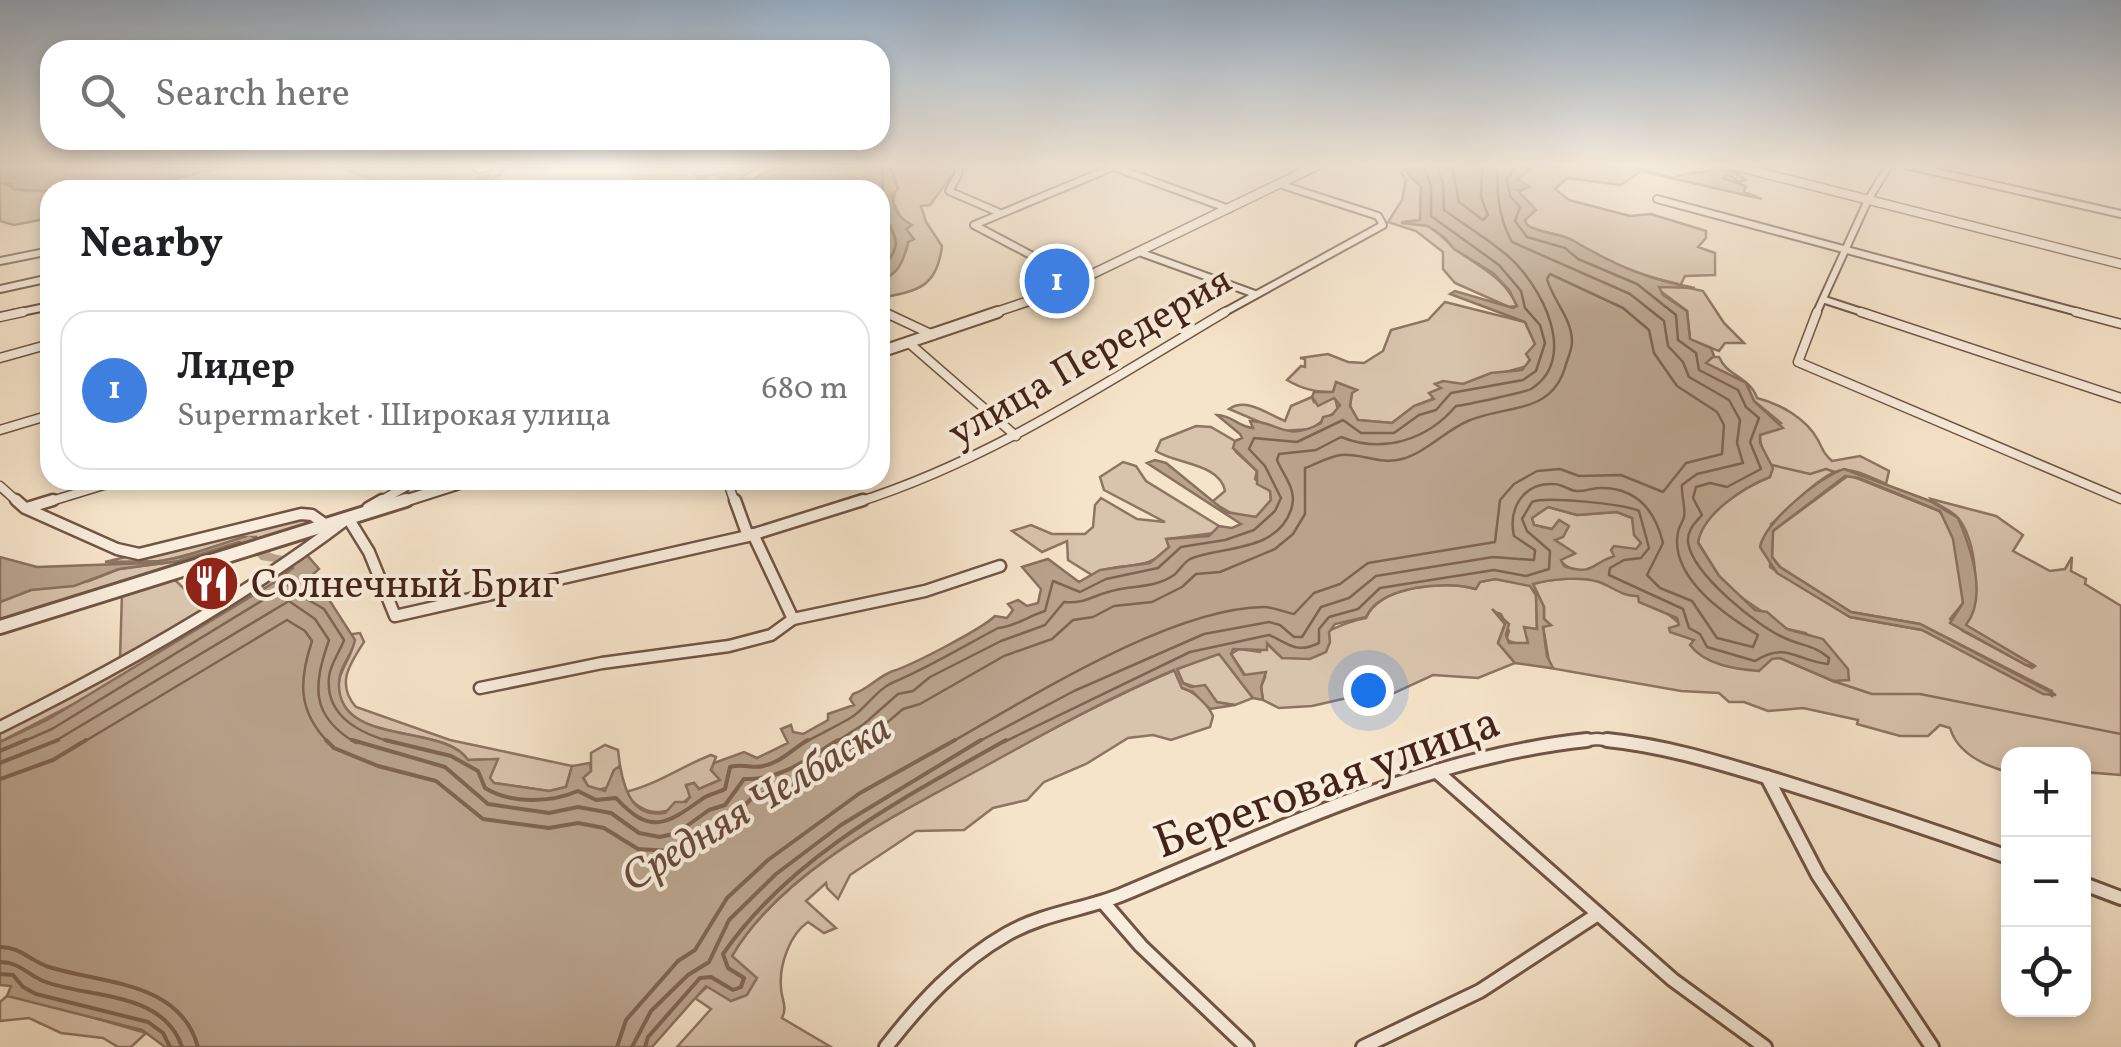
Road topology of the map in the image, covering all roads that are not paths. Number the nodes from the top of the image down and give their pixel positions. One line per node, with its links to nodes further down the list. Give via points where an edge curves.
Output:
1 (999, 214): 13 (street, via 975,228)
2 (1219, 214): 8 (street)
3 (1371, 214): 15 (street, улица Передерия, via 1384,223 1379,230)
4 (1717, 214): 7 (street)
5 (1862, 214): 7 (street)
6 (1923, 214): 11 (street)
7 (1847, 248): 16 (street); 20 (street)
8 (1139, 252): 13 (street); 15 (street)
9 (40, 253): 10 (street)
10 (0, 261)
11 (2121, 264)
12 (40, 280): 14 (street)
13 (1080, 280): 21 (street)
14 (0, 288)
15 (1255, 294): 29 (street, улица Передерия)
16 (1826, 300): 26 (street); 35 (street, via 1799,351 1800,364)
17 (40, 308): 19 (street)
18 (890, 315): 21 (street)
19 (0, 317)
20 (2121, 324)
21 (933, 335): 22 (street)
22 (909, 343): 24 (street); 29 (street)
23 (40, 347): 25 (street)
24 (890, 349)
25 (0, 358)
26 (2121, 398)
27 (40, 419): 28 (street)
28 (0, 430)
29 (1016, 436): 39 (street, улица Передерия, via 918,483)
30 (0, 486): 36 (street)
31 (86, 490): 36 (street)
32 (400, 490): 37 (street)
33 (438, 490): 37 (street)
34 (730, 490): 39 (street)
35 (2121, 499)
36 (25, 508): 38 (street, via 139,554 301,514)
37 (353, 517): 38 (street); 39 (street, улица Передерия, via 395,616); 44 (street, via 75,690)
38 (326, 525): 42 (street)
39 (750, 535): 41 (street)
40 (1000, 566): 41 (street)
41 (793, 619): 43 (street, via 771,635 729,646)
42 (0, 628)
43 (480, 688)
44 (0, 726)
45 (1436, 771): 46 (street, Береговая улица, via 1597,738 1648,744); 50 (street, Береговая улица); 51 (street)
46 (1766, 777): 47 (street, Береговая улица); 56 (street, via 1818,875)
47 (2001, 855)
48 (2091, 887): 49 (street)
49 (2121, 898)
50 (1103, 902): 52 (street, Береговая улица, via 1054,909 981,953 936,985); 53 (street)
51 (1598, 914): 54 (street, via 1480,991); 55 (street, via 1695,998)
52 (886, 1047)
53 (1247, 1047)
54 (1363, 1047)
55 (1765, 1047)
56 (1932, 1047)

